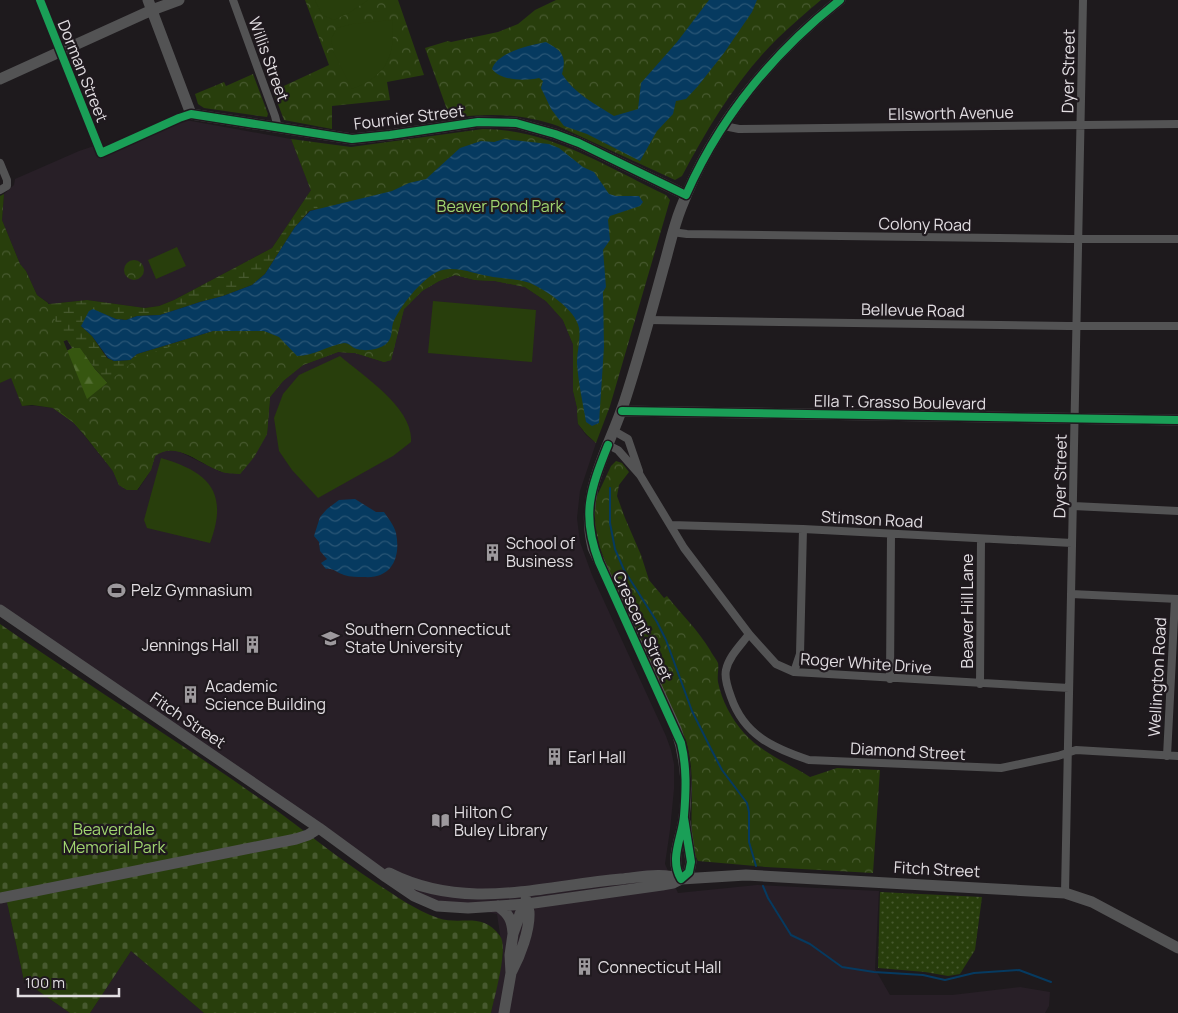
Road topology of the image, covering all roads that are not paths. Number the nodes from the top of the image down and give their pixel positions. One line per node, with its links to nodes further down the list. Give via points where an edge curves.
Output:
1 (40, 0): 7 (street, Dorman Street)
2 (180, 0): 6 (main road)
3 (232, 0): 13 (street, Willis Street)
4 (840, 0): 12 (main road, Crescent Street, via 804,29 778,56 747,92)
5 (1083, 0): 11 (street, Dyer Street)
6 (150, 5): 7 (main road); 9 (main road)
7 (60, 51): 8 (main road); 9 (street, Dorman Street, via 101,152)
8 (0, 79)
9 (191, 114): 13 (main road, Fournier Street)
10 (1178, 124): 11 (street, Ellsworth Avenue)
11 (1081, 125): 12 (street, Ellsworth Avenue, via 739,129); 18 (street, Dyer Street)
12 (724, 126): 16 (main road, Crescent Street)
13 (278, 128): 16 (main road, Fournier Street, via 358,139 478,122 516,123 579,143)
14 (0, 163): 15 (street, via 7,180)
15 (3, 188)
16 (686, 195): 17 (main road, Crescent Street)
17 (672, 232): 18 (street, Colony Road); 20 (main road, Crescent Street)
18 (1078, 239): 19 (street, Colony Road); 21 (street, Dyer Street)
19 (1178, 239)
20 (648, 320): 21 (street, Bellevue Road); 23 (main road, Crescent Street)
21 (1077, 326): 22 (street, Bellevue Road); 24 (street, Dyer Street)
22 (1178, 326)
23 (622, 411): 24 (main road, Ella T. Grasso Boulevard); 26 (main road, Crescent Street)
24 (1075, 419): 25 (main road, Ella T. Grasso Boulevard); 29 (street, Dyer Street)
25 (1178, 420)
26 (614, 430): 27 (main road, Crescent Street); 28 (street, Roger White Drive, via 630,444)
27 (608, 445): 28 (street, Roger White Drive, via 618,450); 49 (main road, Crescent Street, via 590,496 588,520 591,538 681,743 686,771 684,818 675,863)
28 (640, 475): 31 (street, Roger White Drive)
29 (1073, 506): 30 (street); 35 (street, Dyer Street)
30 (1178, 511)
31 (671, 525): 32 (street, Stimson Road); 39 (street, Roger White Drive, via 684,548)
32 (803, 529): 33 (street, Stimson Road); 40 (street, via 800,654)
33 (891, 534): 34 (street, Stimson Road); 41 (street)
34 (980, 539): 35 (street, Stimson Road); 42 (street, Beaver Hill Lane)
35 (1072, 543): 36 (street, Dyer Street)
36 (1071, 594): 37 (street); 43 (street, Dyer Street)
37 (1176, 599): 45 (street, Wellington Road)
38 (0, 610): 47 (main road, Fitch Street)
39 (749, 634): 40 (street, Roger White Drive, via 776,664); 44 (street, Diamond Street, via 731,658 726,672 728,687 747,724 766,742 781,750 809,760 1001,768)
40 (794, 672): 41 (street, Roger White Drive)
41 (890, 679): 42 (street, Roger White Drive)
42 (980, 684): 43 (street, Roger White Drive)
43 (1070, 688): 44 (street, Dyer Street)
44 (1068, 753): 45 (street, Diamond Street, via 1085,750); 50 (street, Dyer Street)
45 (1168, 756): 46 (street, Diamond Street)
46 (1178, 756)
47 (318, 828): 48 (main road, Fitch Street); 51 (main road, via 296,839)
48 (357, 856): 52 (main road, Fitch Street, via 394,876 446,892); 53 (main road, Fitch Street, via 424,901 450,908)
49 (681, 879): 50 (main road, Fitch Street, via 746,875); 52 (main road, Fitch Street, via 646,887)
50 (1065, 893): 55 (main road, Fitch Street, via 1092,902)
51 (0, 898)
52 (526, 898): 53 (main road, Fitch Street); 54 (main road); 56 (main road, via 527,926)
53 (498, 906): 54 (main road, via 512,921)
54 (513, 934): 56 (main road)
55 (1178, 948)
56 (511, 973): 57 (main road)
57 (504, 1013)

